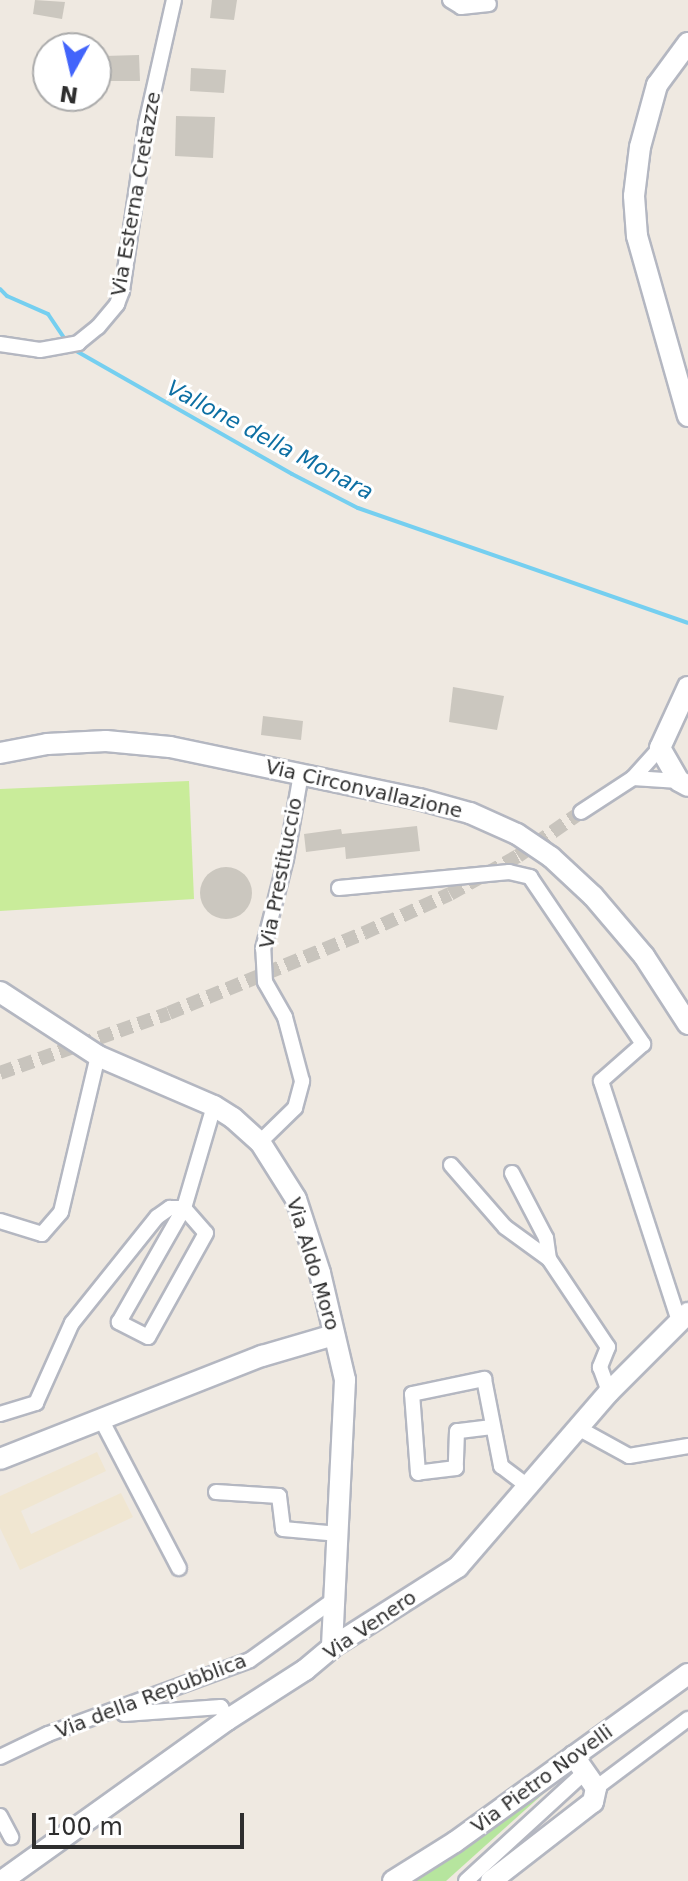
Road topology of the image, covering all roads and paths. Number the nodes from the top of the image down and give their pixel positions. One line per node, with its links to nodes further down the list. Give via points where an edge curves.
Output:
1 (174, 0): 5 (street, Via Esterna Cretazze, via 138,169 122,291 108,316 78,343 62,348)
2 (450, 0): 3 (street, via 461,7)
3 (489, 4)
4 (688, 43): 6 (street, via 657,85 640,147 634,196 637,236)
5 (0, 344)
6 (688, 416)
7 (688, 687): 8 (street)
8 (660, 748): 11 (street); 12 (street)
9 (0, 753): 10 (street, Via Circonvallazione, via 106,741 170,747)
10 (301, 774): 16 (street, Via Circonvallazione, via 470,813 517,834 593,896 644,956); 19 (street, Via Prestituccio, via 263,949 265,982 285,1017 302,1081 295,1108)
11 (633, 778): 12 (street); 13 (street)
12 (684, 783)
13 (581, 812)
14 (339, 888): 27 (street, via 509,872 530,877 643,1044 601,1081)
15 (0, 992): 17 (street, Via Aldo Moro)
16 (687, 1020)
17 (98, 1056): 18 (street, Via Aldo Moro); 23 (street, via 61,1212 42,1234)
18 (214, 1106): 19 (street, Via Aldo Moro); 22 (street)
19 (260, 1142): 28 (street, Via Aldo Moro, via 282,1173 304,1221)
20 (451, 1165): 24 (street, via 505,1227)
21 (512, 1173): 24 (street, via 546,1238)
22 (184, 1208): 25 (street); 26 (street, via 206,1233); 30 (street, via 170,1208 157,1217 72,1323 36,1403)
23 (0, 1221)
24 (549, 1259): 29 (street, via 608,1347 600,1367)
25 (153, 1264): 26 (street); 26 (street, via 119,1322 148,1337)
26 (180, 1276)
27 (683, 1317): 29 (street, Via Venero)
28 (334, 1335): 31 (street, via 262,1356); 38 (street, Via Aldo Moro, via 345,1380)
29 (609, 1392): 33 (street, Via Venero)
30 (0, 1414)
31 (102, 1421): 35 (street); 39 (street)
32 (492, 1427): 36 (street, via 457,1431 456,1468 418,1473 412,1394 484,1379 501,1466)
33 (578, 1428): 34 (street, via 629,1456); 36 (street, Via Venero)
34 (688, 1446)
35 (0, 1459)
36 (529, 1487): 41 (street, Via Venero, via 458,1567)
37 (216, 1492): 38 (street, via 279,1496 283,1529)
38 (339, 1534): 40 (street, Via Aldo Moro)
39 (179, 1568)
40 (335, 1599): 41 (street, Via Aldo Moro); 43 (street, Via della Repubblica, via 250,1660)
41 (332, 1647): 45 (street, Via Venero)
42 (688, 1674): 47 (street, Via Pietro Novelli)
43 (106, 1716): 45 (street, via 221,1707); 46 (street, Via della Repubblica, via 48,1734)
44 (688, 1719): 47 (street)
45 (227, 1720): 50 (street, Via Venero)
46 (0, 1757)
47 (585, 1772): 51 (street, Via Pietro Novelli); 52 (street); 53 (street, via 588,1809)
48 (0, 1816): 49 (street)
49 (11, 1837)
50 (2, 1881)
51 (393, 1881)
52 (466, 1881)
53 (491, 1881)

